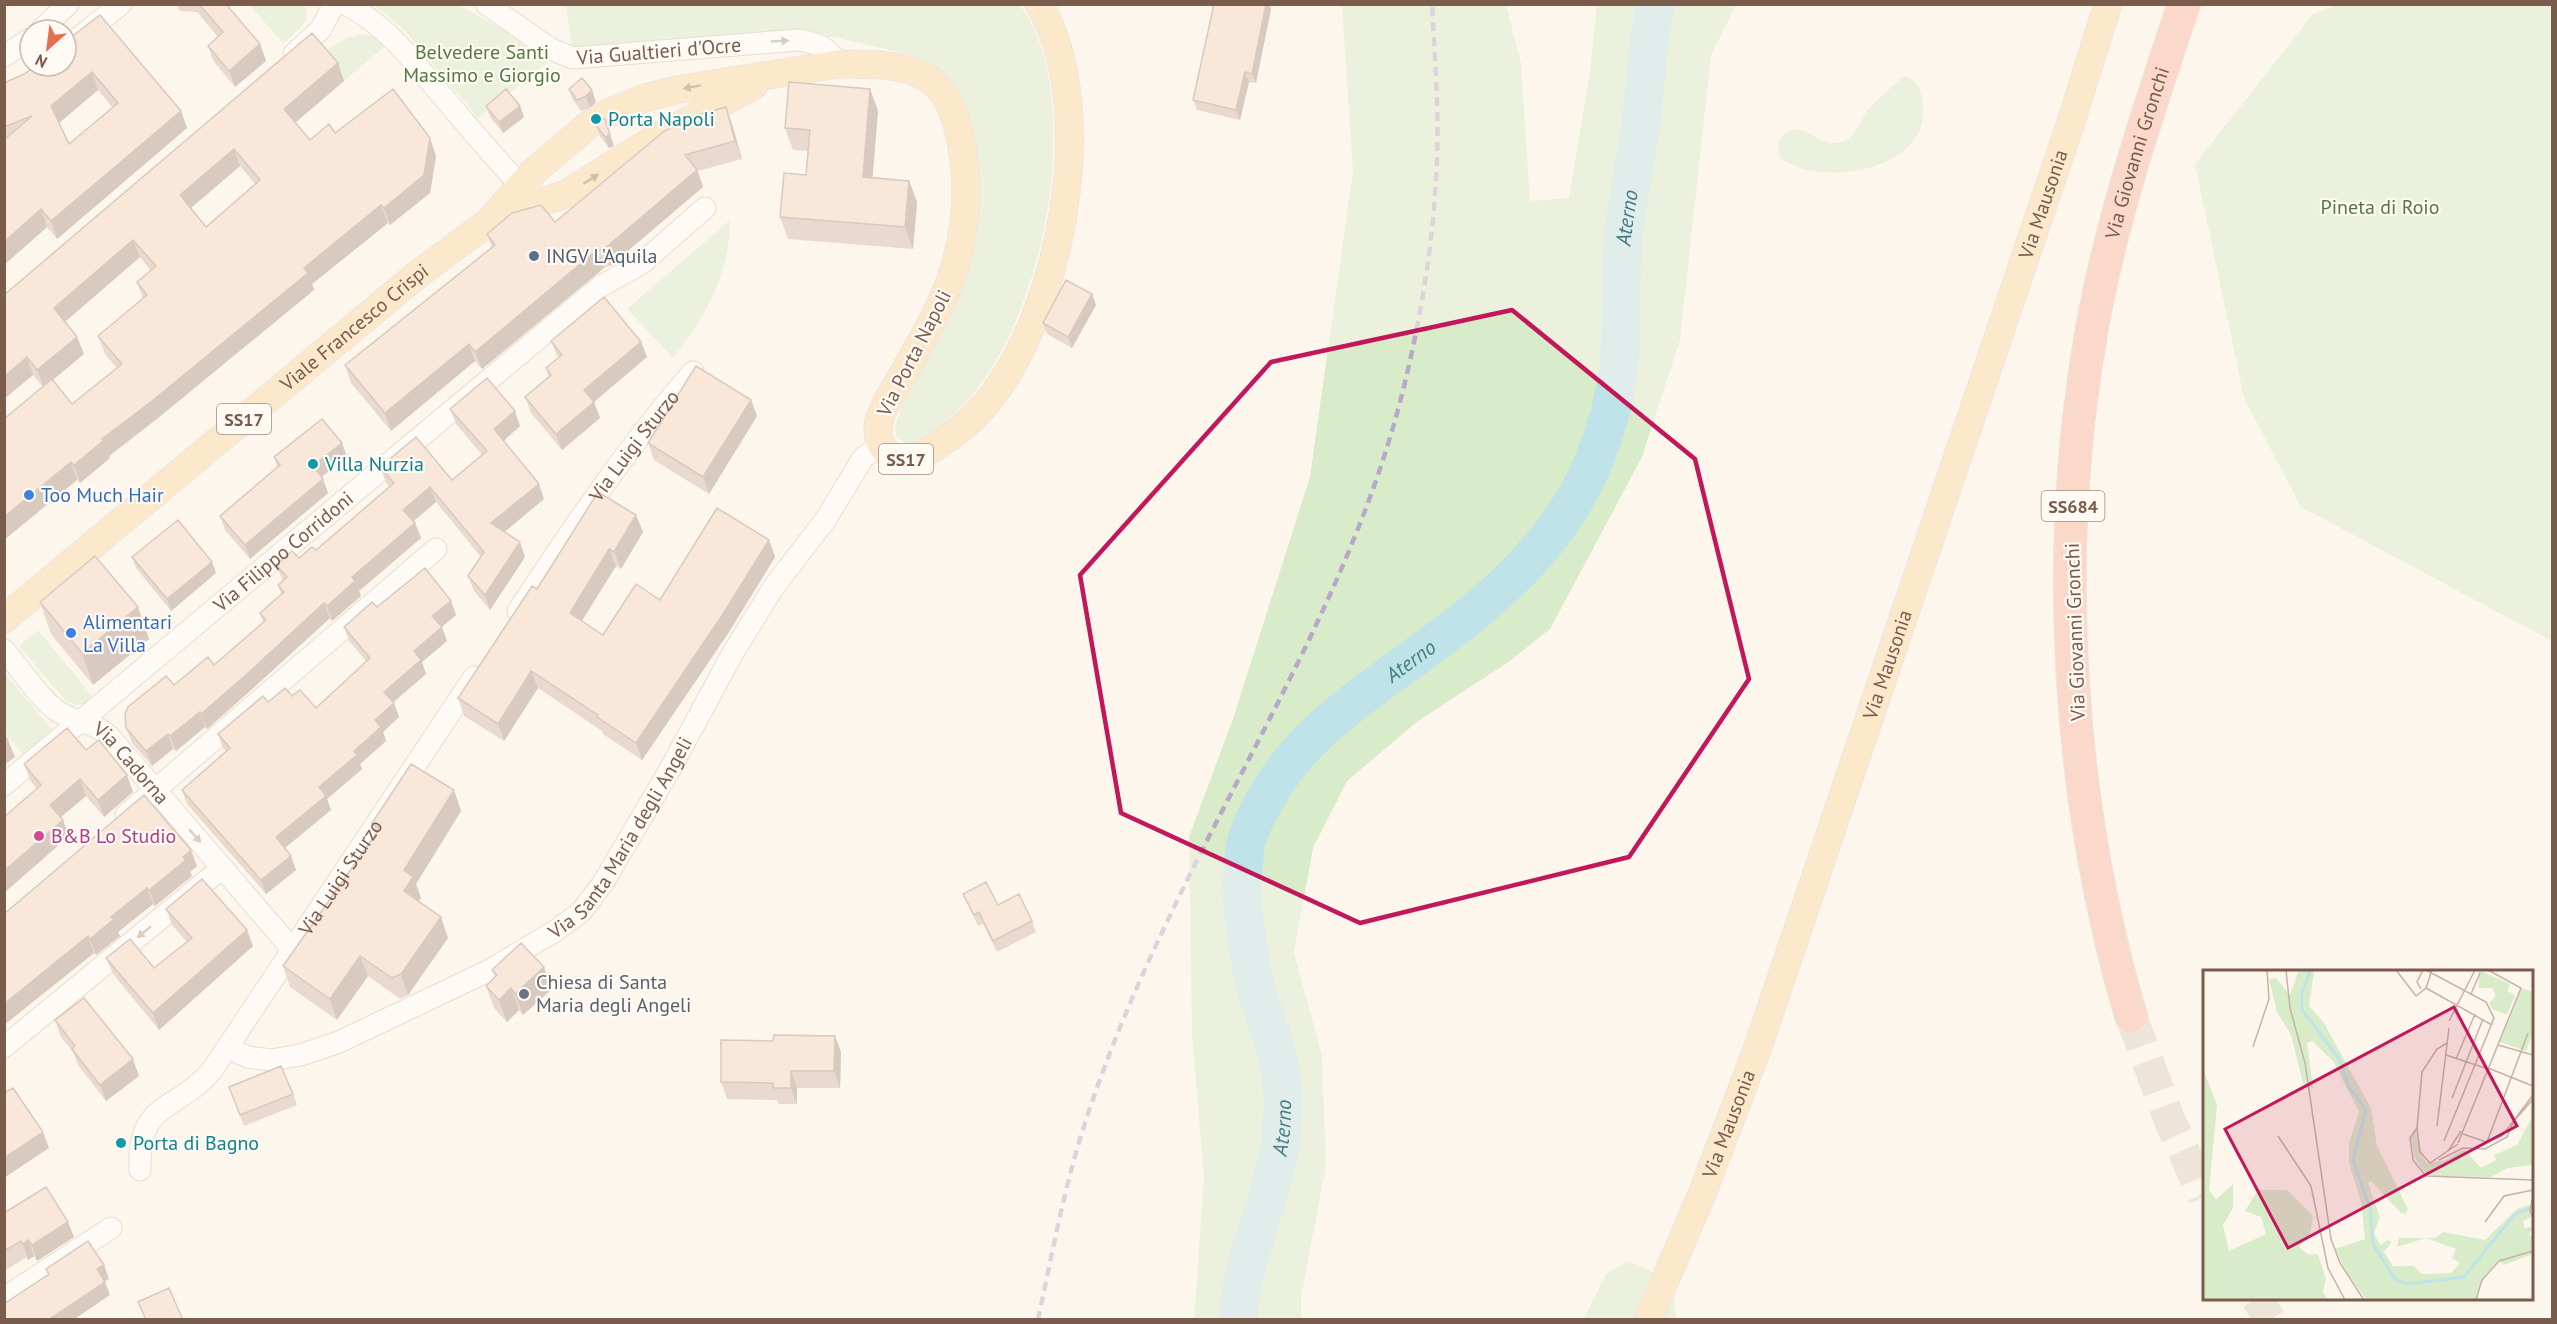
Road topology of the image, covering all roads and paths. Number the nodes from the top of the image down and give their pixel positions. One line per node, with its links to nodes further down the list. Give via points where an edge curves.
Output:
1 (68, 4): 9 (street)
2 (121, 4): 10 (street)
3 (334, 4): 14 (street, via 318,33)
4 (345, 4): 16 (street, via 377,24 402,47)
5 (486, 4): 13 (street, Via Gualtieri d'Ocre, one-way to 13, via 557,52 573,58 798,40 824,48)
6 (1040, 4): 19 (main road, Via Porta Napoli / SS17, via 1060,55 1068,129 1062,224 1039,307 1009,370 968,422 930,449 908,459 893,456)
7 (2108, 4): 37 (main road, Via Mausonia, via 1758,1047)
8 (2184, 4): 31 (highway, Via Giovanni Gronchi / SS684, via 2145,120 2103,273 2082,389 2073,487 2072,624 2088,823 2107,925)
9 (53, 18)
10 (78, 38)
11 (18, 47): 12 (street)
12 (4, 56)
13 (837, 64): 15 (main road, Via Porta Napoli / SS17); 19 (main road, Via Porta Napoli / SS17, via 896,68 931,80 949,101 964,160 964,217 954,269 937,311 881,415)
14 (275, 70)
15 (792, 72): 16 (main road, Via Porta Napoli / SS17, one-way to 15, via 566,194 729,97); 16 (main road, Via Porta Napoli / SS17, one-way to 16, via 676,90 633,101 597,119 558,149)
16 (530, 195): 21 (main road, Viale Francesco Crispi / SS17, via 418,274)
17 (705, 208): 25 (street, Via Filippo Corridoni, via 642,263 602,286)
18 (693, 372): 22 (street, Via Luigi Sturzo, via 650,423)
19 (881, 444): 33 (street, Via Santa Maria degli Angeli, via 864,458 836,505 768,596 603,883 581,912 488,971 339,1042 271,1060 248,1057)
20 (436, 549): 27 (street)
21 (4, 619)
22 (506, 627)
23 (4, 650): 25 (street, Via Cadorna, via 54,709)
24 (487, 657): 30 (street, Via Luigi Sturzo)
25 (82, 720): 26 (street, Via Filippo Corridoni); 27 (street, Via Cadorna, via 106,733)
26 (4, 785)
27 (155, 790): 28 (street); 29 (street, Via Cadorna, one-way to 29)
28 (111, 828)
29 (222, 868): 30 (street, Via Cadorna); 32 (street, one-way to 32)
30 (291, 950): 33 (street, Via Luigi Sturzo)
31 (2131, 1016)
32 (4, 1047)
33 (228, 1048): 34 (street, Via Luigi Sturzo, via 202,1082 165,1105 148,1123 140,1145)
34 (140, 1170)
35 (111, 1228): 36 (street)
36 (4, 1298)
37 (1648, 1320)

